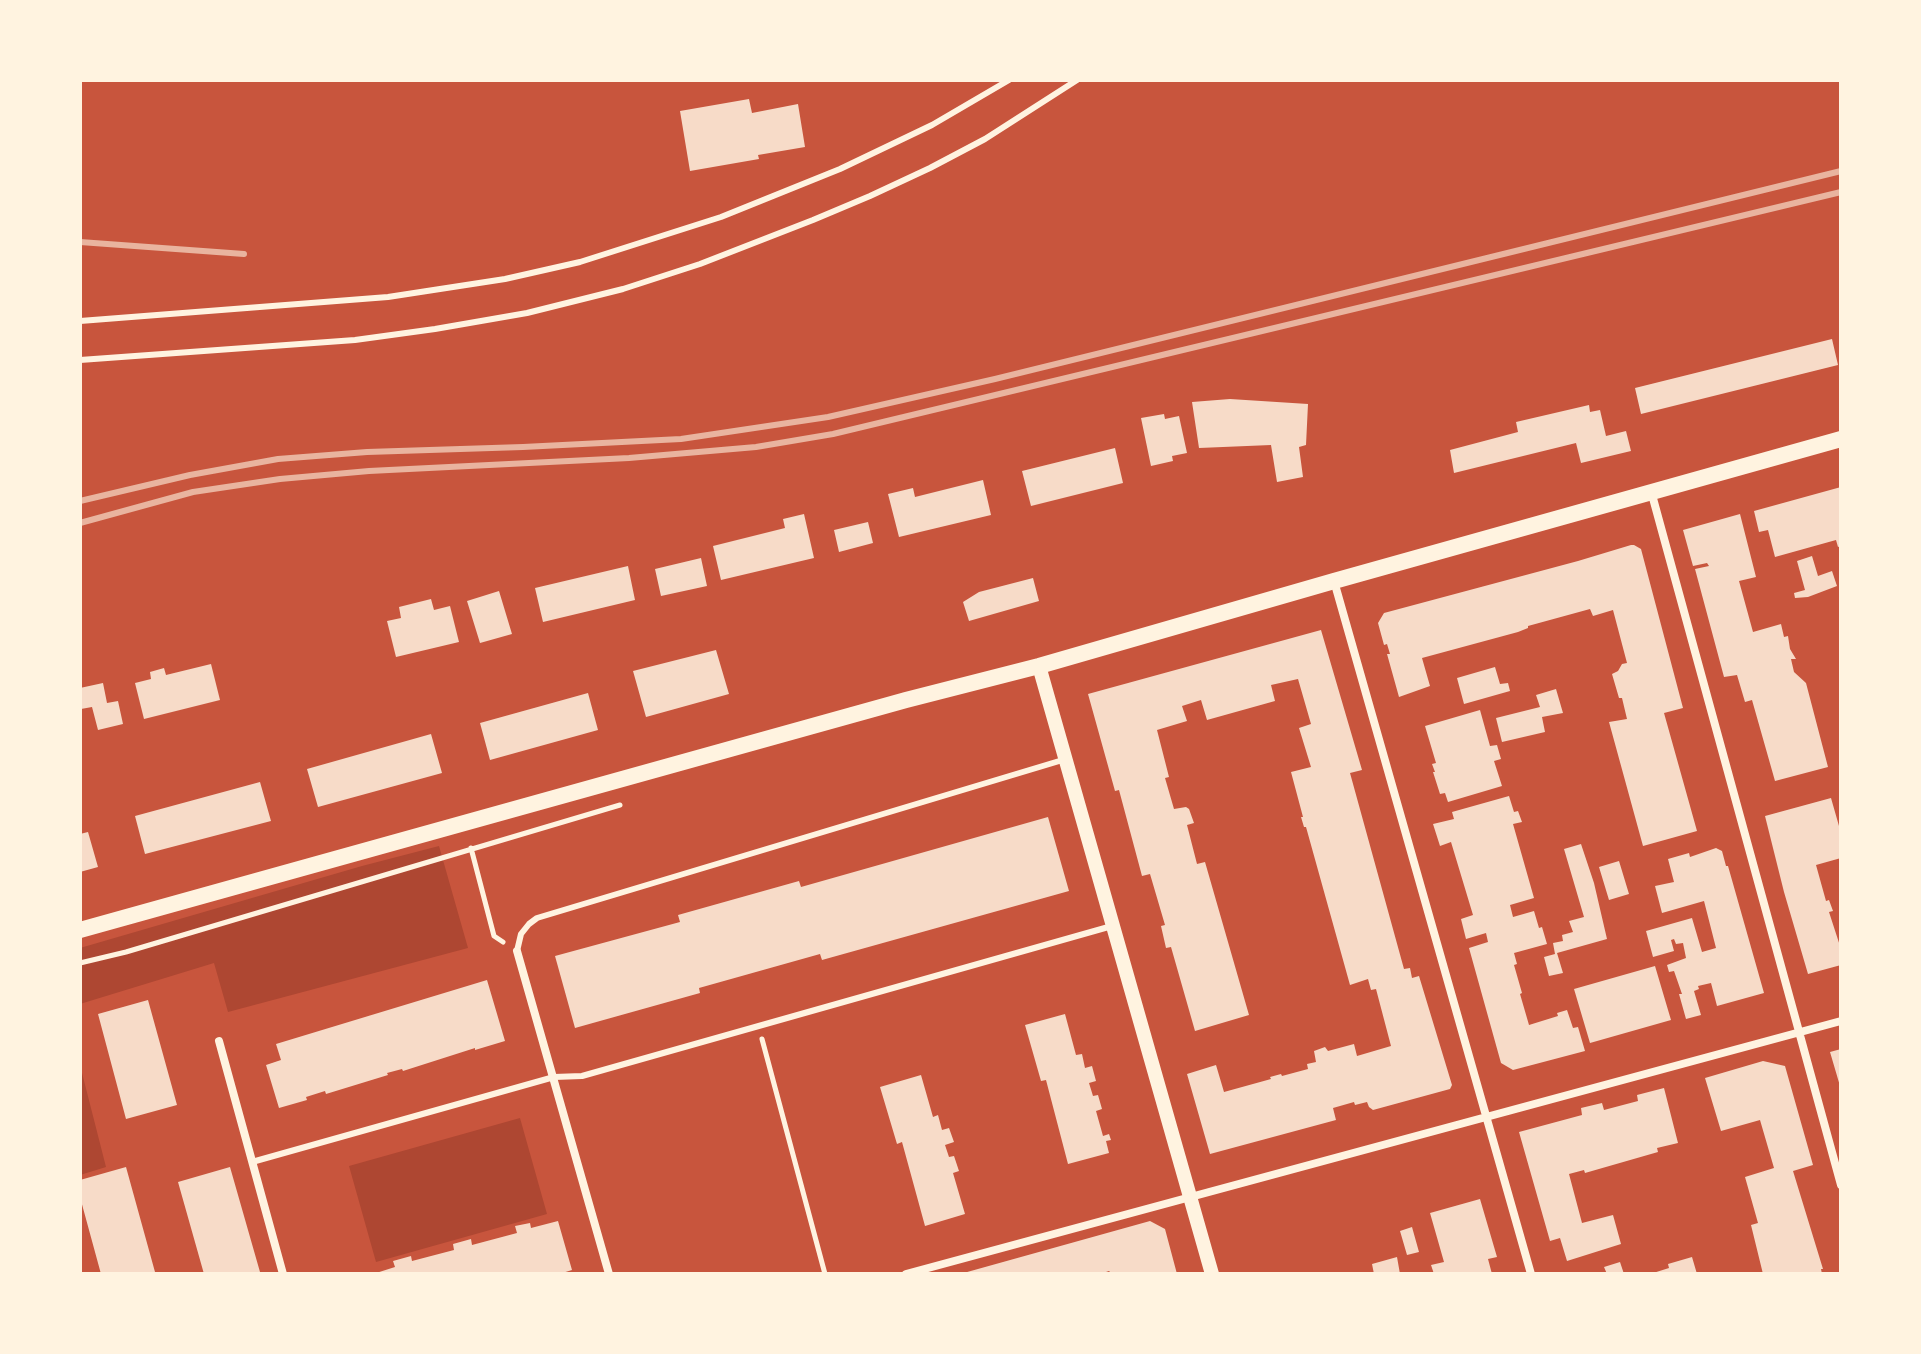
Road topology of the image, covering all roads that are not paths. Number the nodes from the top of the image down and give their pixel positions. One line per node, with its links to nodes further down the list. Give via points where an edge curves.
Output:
1 (1009, 80): 3 (lane, via 840,169 721,217 580,262 388,297)
2 (1077, 80): 4 (lane, via 985,139 870,196 623,289 527,313 355,340)
3 (80, 321)
4 (80, 360)
5 (1841, 439): 6 (main road)
6 (1651, 491): 7 (main road); 14 (street)
7 (1334, 581): 8 (main road); 17 (street)
8 (1039, 666): 9 (street); 11 (main road)
9 (1066, 759): 10 (street); 12 (lane, via 551,913 529,924)
10 (1114, 925): 16 (lane, via 582,1076); 20 (street)
11 (80, 930)
12 (517, 951): 16 (street)
13 (1841, 1021): 14 (street)
14 (1799, 1032): 17 (street); 19 (street)
15 (219, 1041): 18 (street)
16 (554, 1077): 18 (lane); 22 (street)
17 (1486, 1117): 20 (street); 25 (street)
18 (252, 1162): 21 (street)
19 (1841, 1185)
20 (1191, 1197): 23 (street); 24 (street)
21 (283, 1274)
22 (609, 1274)
23 (906, 1274)
24 (1212, 1274)
25 (1531, 1274)

